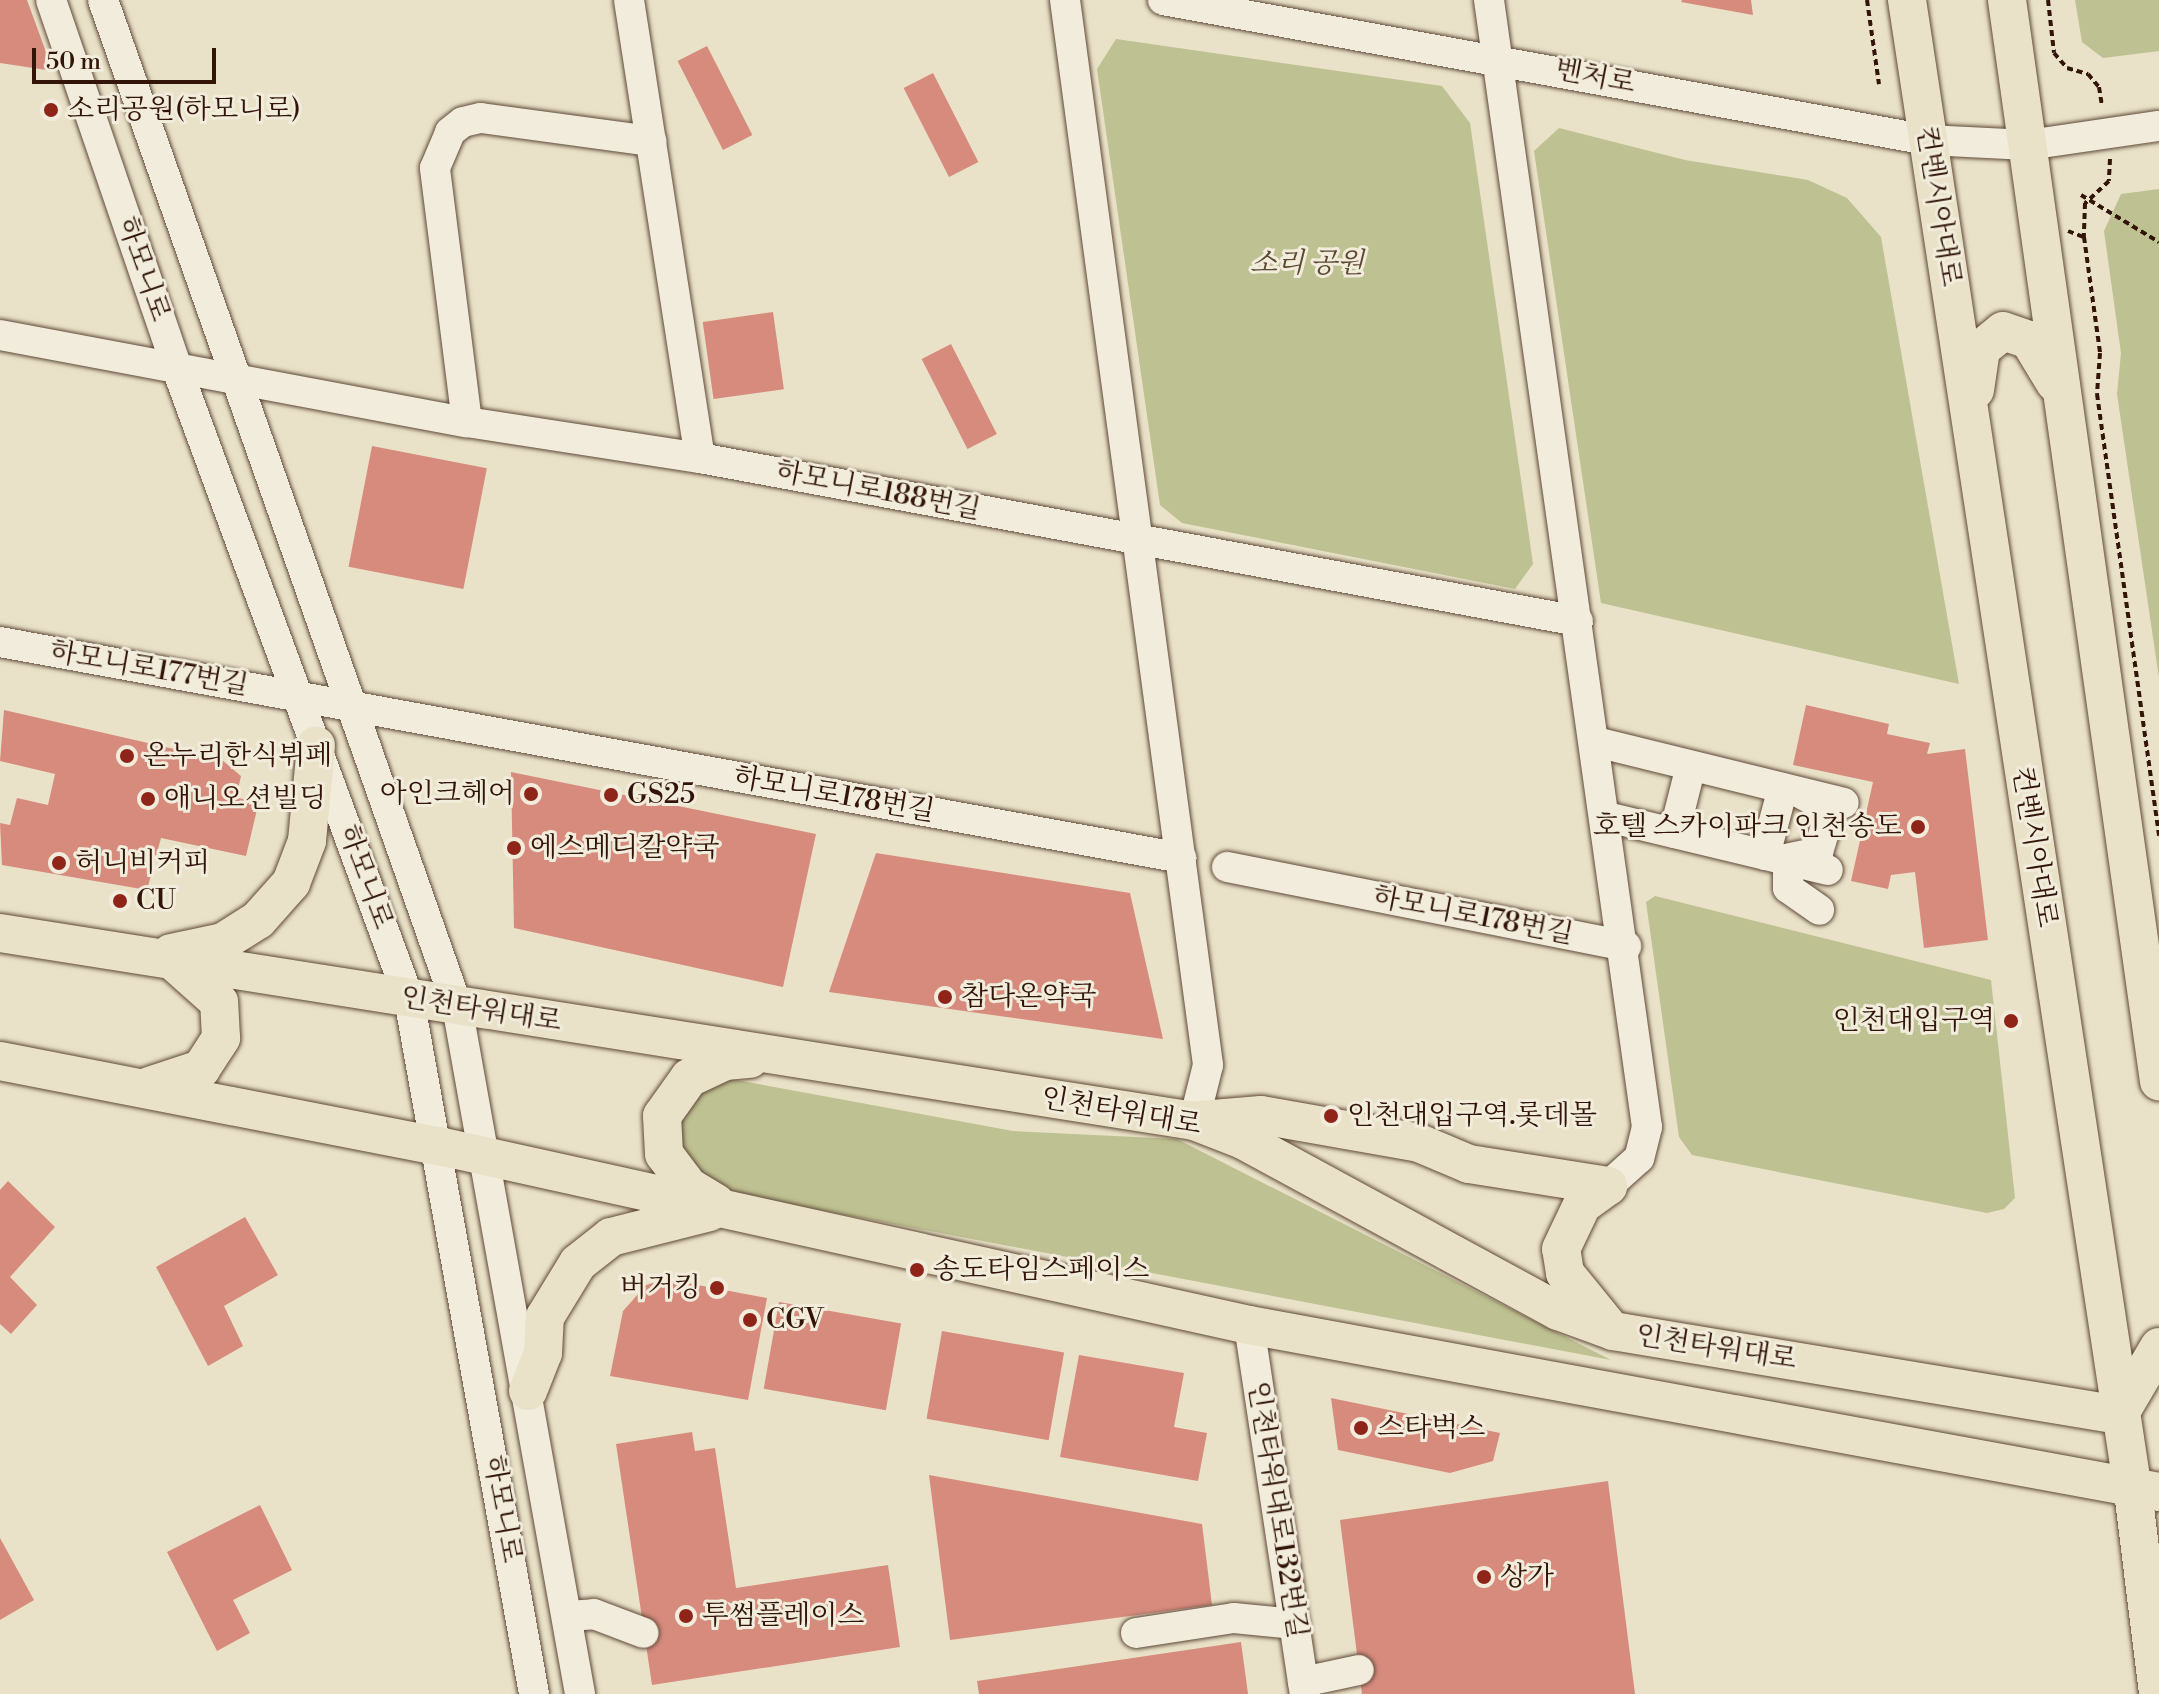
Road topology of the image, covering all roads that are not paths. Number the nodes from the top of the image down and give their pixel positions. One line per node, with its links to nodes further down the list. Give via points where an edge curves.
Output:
1 (51, 0): 15 (street, 하모니로)
2 (103, 0): 16 (street, 하모니로)
3 (629, 0): 12 (street)
4 (1065, 0): 21 (street)
5 (1163, 0): 9 (street, 벤처로)
6 (1489, 0): 9 (street)
7 (1907, 0): 11 (main road, 컨벤시아대로)
8 (2007, 0): 13 (main road)
9 (1498, 59): 11 (street, 벤처로); 22 (street)
10 (2159, 126): 13 (street, 벤처로)
11 (1927, 140): 13 (street, 벤처로); 19 (main road, 컨벤시아대로)
12 (651, 141): 18 (street, via 481,118 450,132 435,168); 20 (street)
13 (2028, 145): 17 (main road)
14 (0, 335): 15 (street, 하모니로188번길)
15 (177, 369): 16 (street, 하모니로188번길); 24 (street, 하모니로)
16 (233, 379): 18 (street, 하모니로188번길); 25 (street, 하모니로)
17 (2065, 407): 19 (main road, via 2044,357 2018,332 2003,331 1981,349); 40 (main road)
18 (467, 422): 20 (street, 하모니로188번길)
19 (1972, 424): 59 (main road, 컨벤시아대로)
20 (700, 458): 21 (street, 하모니로188번길)
21 (1135, 540): 22 (street, 하모니로188번길); 33 (street)
22 (1578, 621): 26 (street)
23 (0, 642): 24 (street, 하모니로177번길)
24 (298, 696): 25 (street, 하모니로178번길); 27 (street, 하모니로)
25 (352, 706): 33 (street, 하모니로178번길); 43 (street, 하모니로)
26 (1596, 742): 28 (street); 31 (street)
27 (316, 745): 41 (main road, via 307,841 291,883 258,920 223,942); 42 (street, 하모니로)
28 (1691, 766): 29 (street); 32 (street)
29 (1790, 790): 30 (street); 34 (street); 34 (street, via 1820,804 1827,822 1818,852 1804,859)
30 (1844, 803)
31 (1607, 817): 32 (street); 39 (street)
32 (1674, 833): 34 (street)
33 (1181, 858): 48 (street, via 1208,1065)
34 (1778, 858): 36 (street); 37 (street, via 1788,888)
35 (1227, 867): 39 (street, 하모니로178번길)
36 (1828, 870)
37 (1819, 910)
38 (0, 933): 41 (main road, 인천타워대로)
39 (1626, 946): 52 (street, via 1647,1127 1639,1158)
40 (2150, 950): 46 (main road)
41 (162, 959): 42 (main road, 인천타워대로); 47 (main road, via 219,1002 221,1038 210,1060 192,1075)
42 (409, 999): 43 (main road, 인천타워대로); 49 (street, 하모니로)
43 (457, 1006): 44 (main road, 인천타워대로); 50 (street, 하모니로)
44 (800, 1060): 48 (main road, 인천타워대로); 53 (main road, via 744,1059 707,1068 681,1087 662,1116 664,1154 677,1174)
45 (0, 1061): 47 (main road, 인천타워대로)
46 (2159, 1081)
47 (138, 1087): 49 (main road, 인천타워대로)
48 (1194, 1121): 51 (main road, via 1261,1115 1419,1143 1469,1164); 56 (main road, 인천타워대로, via 1243,1140 1558,1311)
49 (439, 1146): 50 (main road, 인천타워대로); 67 (street, 하모니로)
50 (483, 1156): 53 (main road, 인천타워대로); 58 (street, 하모니로)
51 (1547, 1176): 52 (main road); 54 (main road, via 1571,1201)
52 (1608, 1186): 54 (main road, via 1582,1205)
53 (731, 1212): 55 (main road, 인천타워대로); 58 (main road, via 611,1237 578,1263 545,1317 543,1353)
54 (1571, 1221): 56 (main road, via 1561,1249 1565,1273 1582,1300)
55 (1249, 1325): 60 (main road, 인천타워대로); 62 (street, 인천타워대로132번길)
56 (1613, 1331): 59 (main road, 인천타워대로)
57 (2159, 1347): 59 (main road)
58 (528, 1391): 61 (street, 하모니로)
59 (2119, 1415): 60 (main road, 컨벤시아대로)
60 (2145, 1488): 69 (main road, 컨벤시아대로)
61 (568, 1616): 63 (street, via 594,1614); 68 (street, 하모니로)
62 (1295, 1624): 64 (street, via 1234,1618); 66 (street, 인천타워대로132번길)
63 (644, 1633)
64 (1136, 1633)
65 (1359, 1670): 66 (street)
66 (1304, 1688)
67 (534, 1694)
68 (580, 1694)
69 (2158, 1694)

